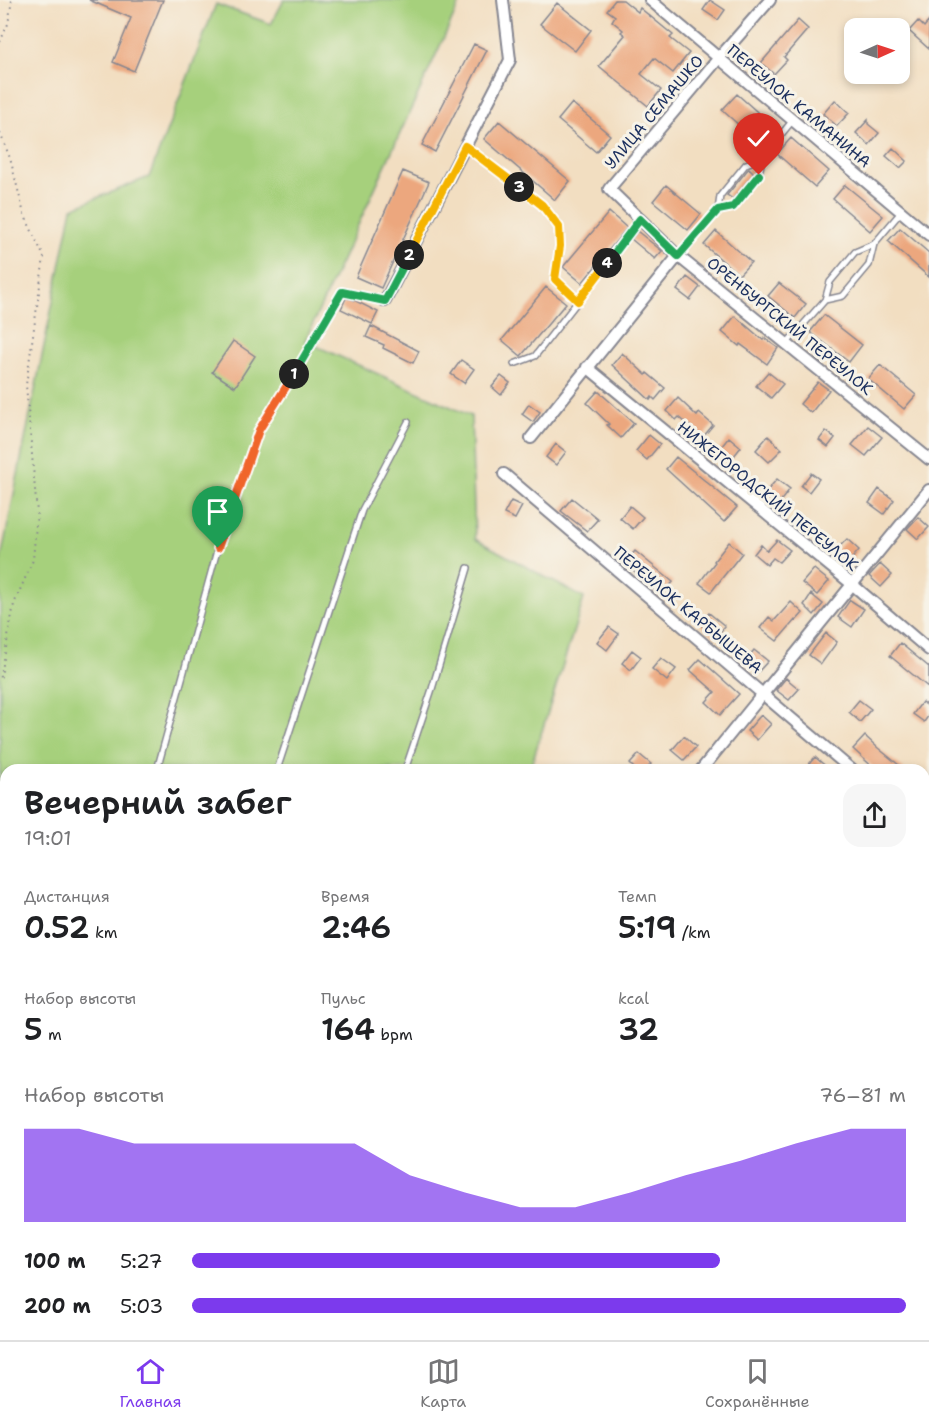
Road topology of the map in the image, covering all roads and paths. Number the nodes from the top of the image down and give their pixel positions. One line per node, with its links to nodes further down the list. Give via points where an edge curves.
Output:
1 (12, 0): 5 (path)
2 (503, 0): 9 (street, via 510,60)
3 (650, 0): 6 (street, ПЕРЕУЛОК КАМАНИНА)
4 (770, 0): 6 (street, УЛИЦА СЕМАШКО)
5 (0, 42)
6 (718, 59): 7 (street, ПЕРЕУЛОК КАМАНИНА); 11 (street, УЛИЦА СЕМАШКО)
7 (793, 120): 10 (lane); 13 (street, ПЕРЕУЛОК КАМАНИНА)
8 (0, 133): 32 (path, via 24,214 44,257 26,385 37,513 33,560 14,604)
9 (465, 146): 19 (street); 20 (lane, via 542,205 559,227 555,279)
10 (762, 158): 12 (lane, via 746,164 720,196); 12 (lane, via 759,175 733,207)
11 (609, 189): 14 (street, ОРЕНБУРГСКИЙ ПЕРЕУЛОК)
12 (718, 210): 17 (lane)
13 (902, 212): 15 (street, ПЕРЕУЛОК КАМАНИНА); 16 (lane)
14 (640, 219): 17 (street, ОРЕНБУРГСКИЙ ПЕРЕУЛОК); 20 (lane)
15 (929, 235)
16 (874, 244): 18 (lane, via 855,252 830,282); 18 (lane, via 869,265 843,296)
17 (678, 256): 21 (street, ОРЕНБУРГСКИЙ ПЕРЕУЛОК); 23 (street)
18 (825, 300): 21 (lane)
19 (385, 301): 34 (lane, via 342,292 259,430 218,548)
20 (578, 301): 22 (lane, via 535,356)
21 (787, 343): 26 (street, ОРЕНБУРГСКИЙ ПЕРЕУЛОК)
22 (514, 364)
23 (587, 367): 25 (street); 30 (street, НИЖЕГОРОДСКИЙ ПЕРЕУЛОК)
24 (408, 422): 35 (lane, via 362,510)
25 (531, 438)
26 (929, 459)
27 (504, 474): 33 (street, ПЕРЕУЛОК КАРБЫШЕВА)
28 (929, 490): 30 (street)
29 (468, 568): 36 (lane)
30 (853, 585): 31 (street, НИЖЕГОРОДСКИЙ ПЕРЕУЛОК); 33 (street)
31 (929, 650)
32 (0, 681)
33 (763, 694): 37 (street); 38 (street, ПЕРЕУЛОК КАРБЫШЕВА)
34 (159, 764)
35 (279, 764)
36 (407, 764)
37 (706, 764)
38 (845, 764)

